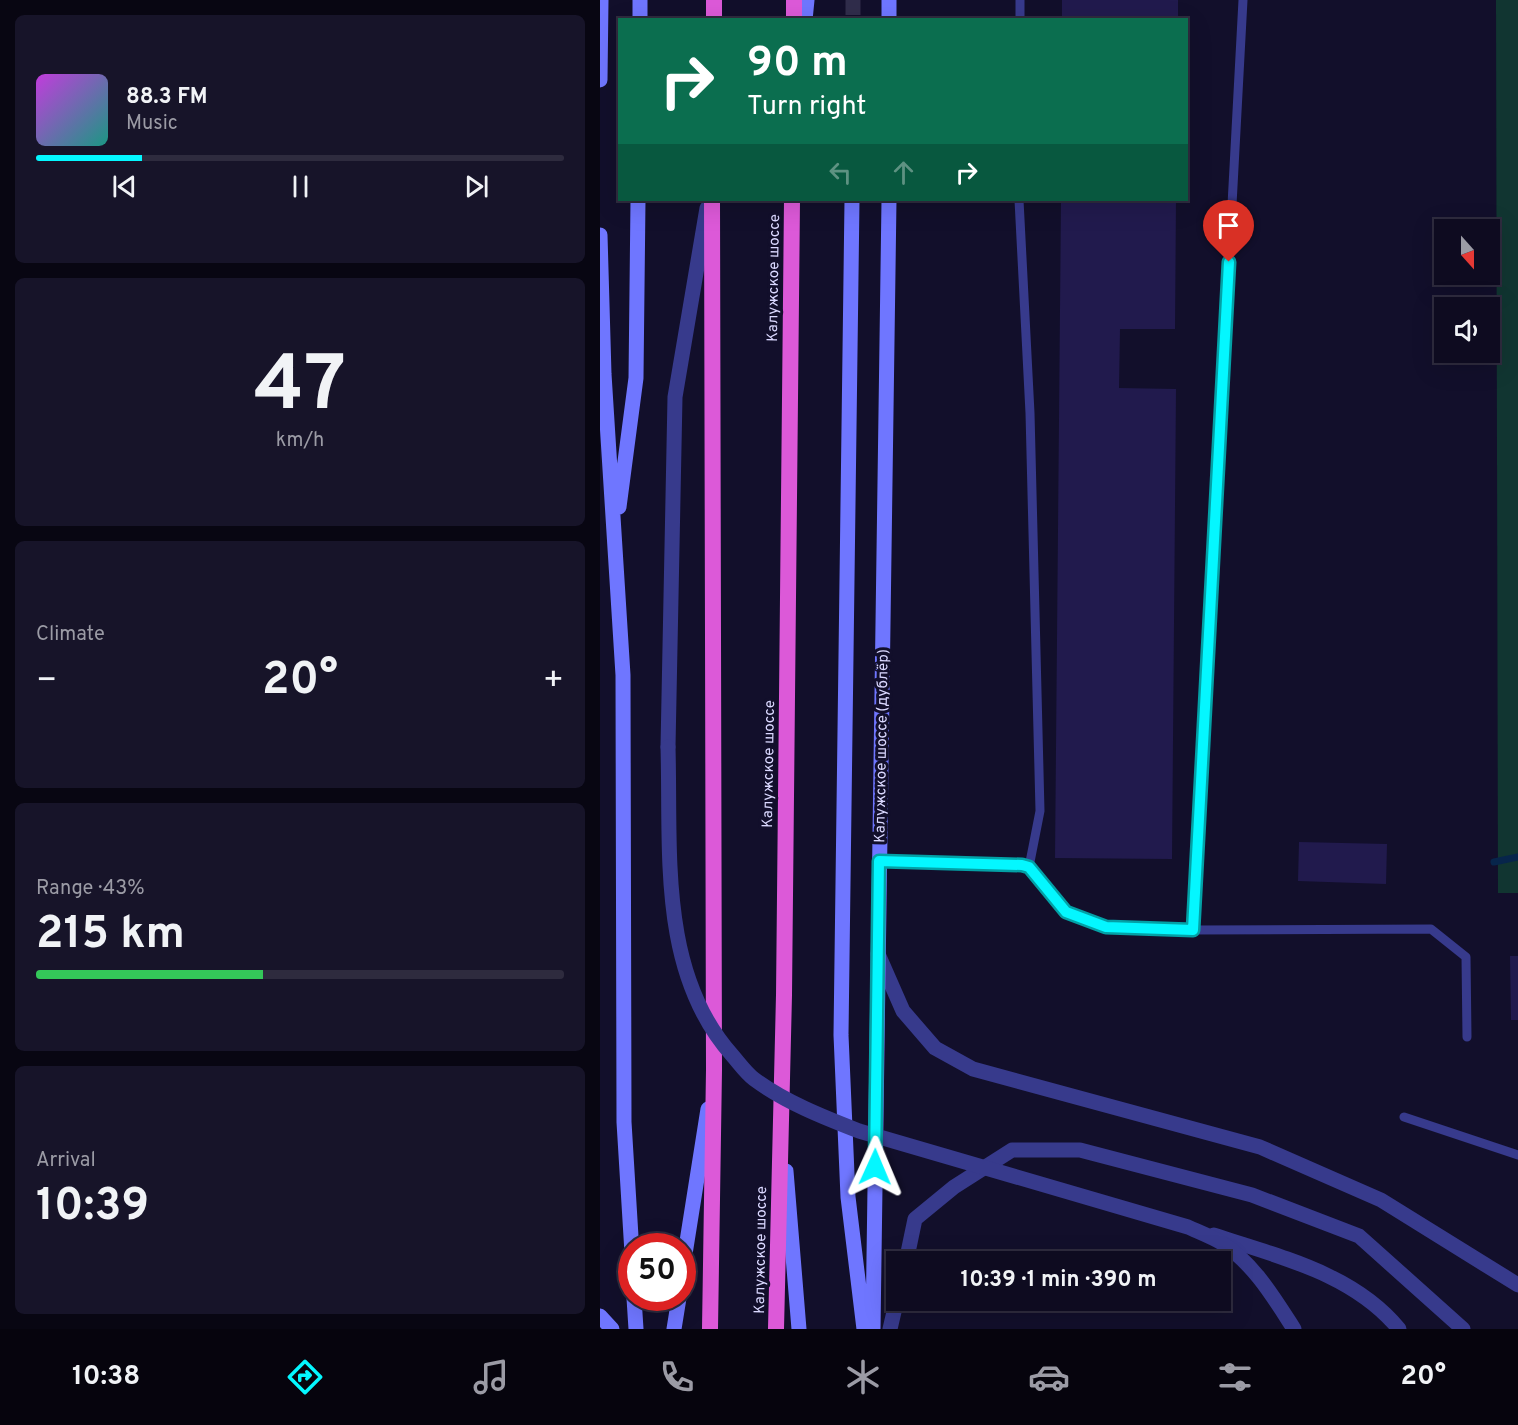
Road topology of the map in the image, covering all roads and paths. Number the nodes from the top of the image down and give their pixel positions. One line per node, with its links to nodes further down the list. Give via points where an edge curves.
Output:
1 (601, 0): 15 (main road)
2 (640, 0): 9 (main road)
3 (714, 0): 10 (highway)
4 (794, 0): 11 (highway)
5 (807, 0): 12 (main road)
6 (889, 0): 13 (main road)
7 (1020, 0): 14 (lane)
8 (1243, 0): 27 (lane)
9 (640, 18)
10 (714, 18)
11 (794, 18)
12 (804, 18)
13 (889, 18)
14 (1020, 18)
15 (600, 80)
16 (638, 201): 24 (main road, via 636,378)
17 (710, 201): 34 (street, bridge, via 675,397 668,747 678,942 693,995 716,1037 752,1078 807,1110 859,1131)
18 (710, 201): 30 (highway)
19 (792, 201): 31 (highway, Калужское шоссе)
20 (852, 201): 49 (main road, via 842,1035 848,1197)
21 (889, 201): 25 (main road, Калужское шоссе (дублёр))
22 (1019, 201): 26 (lane, via 1030,413 1040,810)
23 (600, 235): 24 (main road)
24 (614, 543): 35 (main road, via 623,675 624,1122)
25 (879, 861): 26 (lane); 28 (main road, Калужское шоссе (дублёр))
26 (1029, 867): 27 (lane, via 1066,912 1106,927)
27 (1193, 930): 29 (lane, via 1431,928 1466,957)
28 (878, 954): 38 (street, via 903,1011 935,1048 973,1069 1260,1146 1381,1200); 50 (main road, Калужское шоссе (дублёр))
29 (1467, 1037)
30 (714, 1070): 36 (main road); 46 (highway)
31 (781, 1106): 47 (highway, Калужское шоссе); 48 (main road)
32 (1404, 1117): 33 (lane)
33 (1518, 1155)
34 (1188, 1227): 52 (street, bridge, via 1223,1244 1252,1269); 53 (street, bridge, via 1318,1270 1365,1296)
35 (631, 1233)
36 (688, 1233)
37 (908, 1251): 54 (street, via 915,1219 954,1187 1012,1150 1080,1150 1252,1195 1359,1236)
38 (1518, 1285)
39 (635, 1311): 44 (main road)
40 (677, 1311): 45 (main road)
41 (894, 1311): 51 (street)
42 (600, 1317): 43 (main road)
43 (612, 1329)
44 (636, 1329)
45 (674, 1329)
46 (710, 1329)
47 (776, 1329)
48 (799, 1329)
49 (864, 1329)
50 (873, 1329)
51 (890, 1329)
52 (1294, 1329)
53 (1399, 1329)
54 (1463, 1329)

